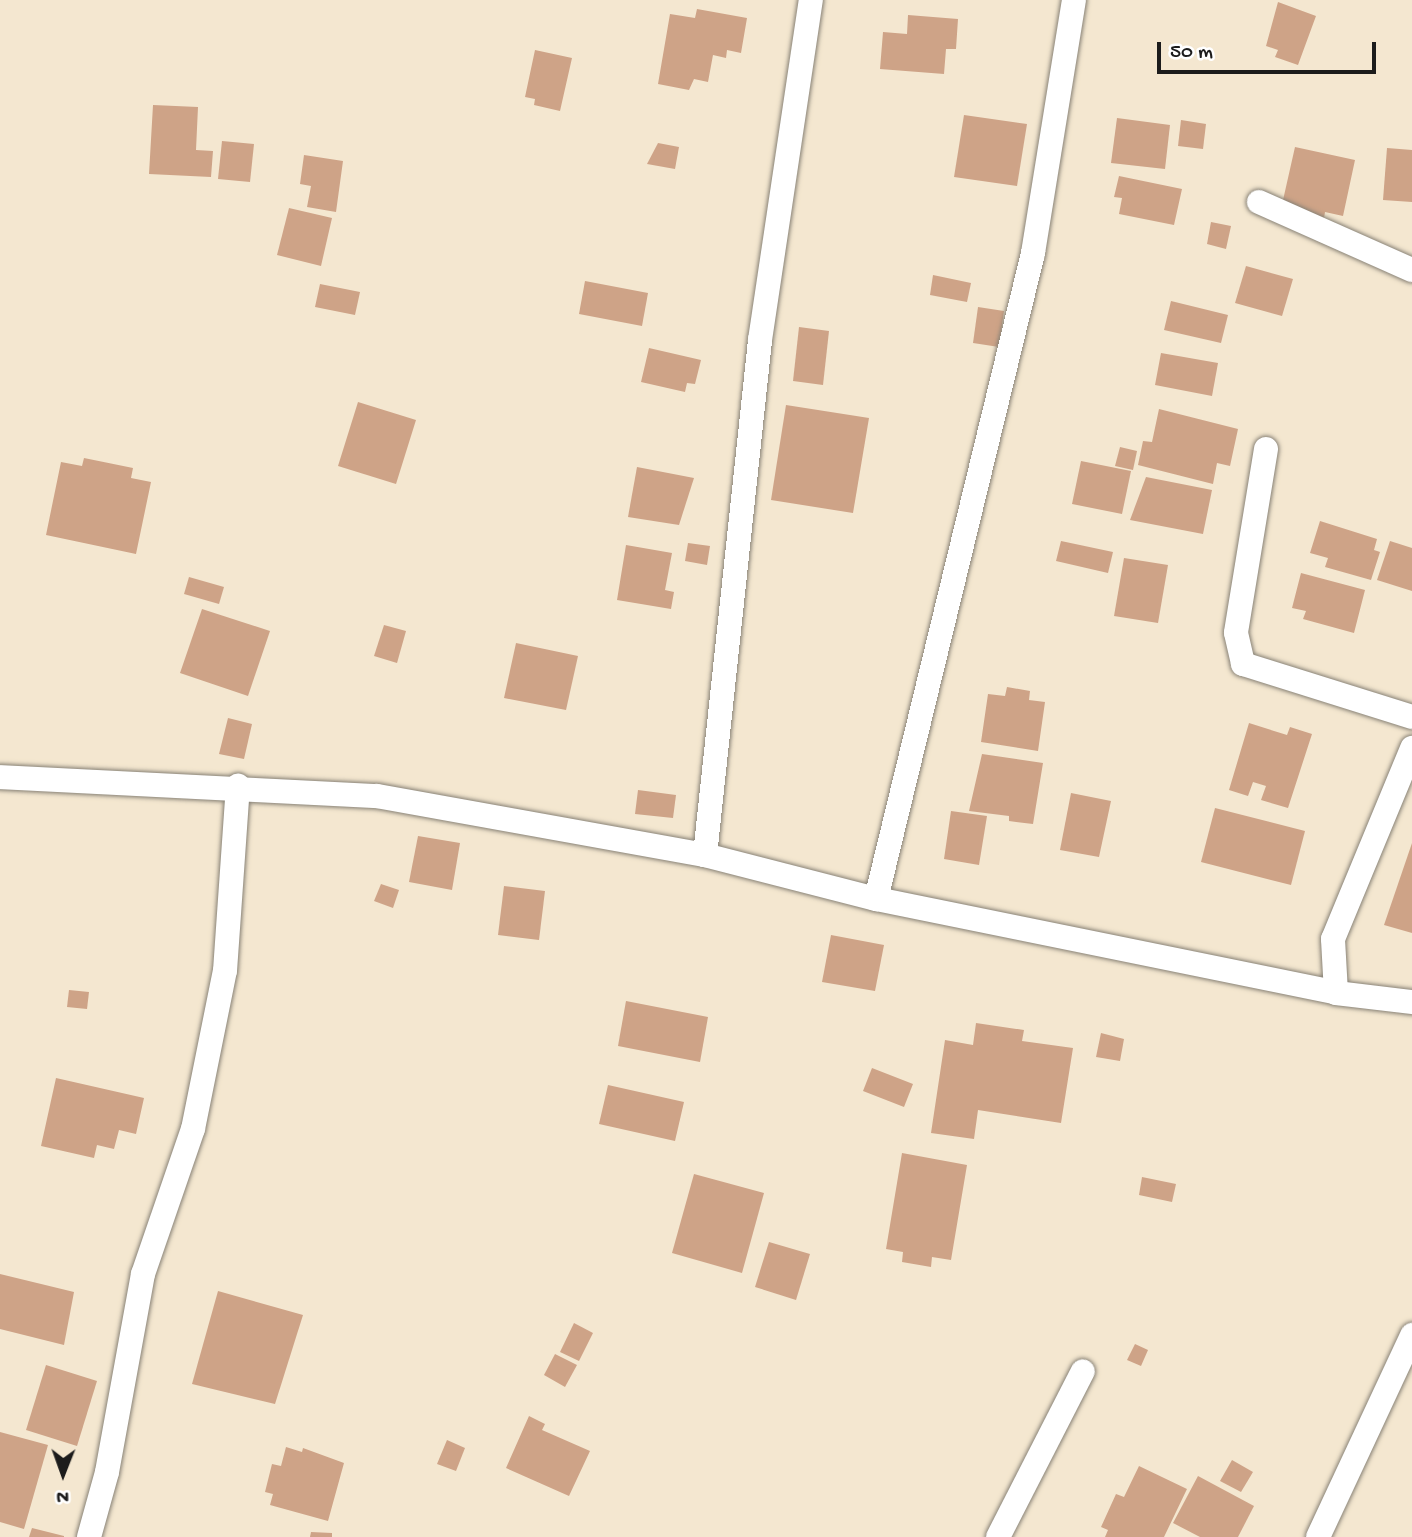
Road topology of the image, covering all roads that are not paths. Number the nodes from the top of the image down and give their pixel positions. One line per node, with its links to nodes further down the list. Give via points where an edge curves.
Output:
1 (811, 0): 10 (street, via 760,340)
2 (1074, 0): 11 (street, via 1033,253)
3 (1259, 202): 4 (street)
4 (1412, 270)
5 (1266, 449): 6 (street, via 1236,633 1243,664)
6 (1412, 717)
7 (1412, 747): 12 (street, via 1333,939)
8 (0, 778): 9 (street)
9 (238, 785): 10 (street, via 377,796); 16 (street, via 225,971 193,1129 143,1274 107,1472)
10 (705, 855): 11 (street)
11 (876, 899): 12 (street)
12 (1336, 993): 13 (street)
13 (1412, 1002)
14 (1412, 1335): 18 (street)
15 (1083, 1371): 17 (street)
16 (89, 1537)
17 (998, 1537)
18 (1318, 1537)

